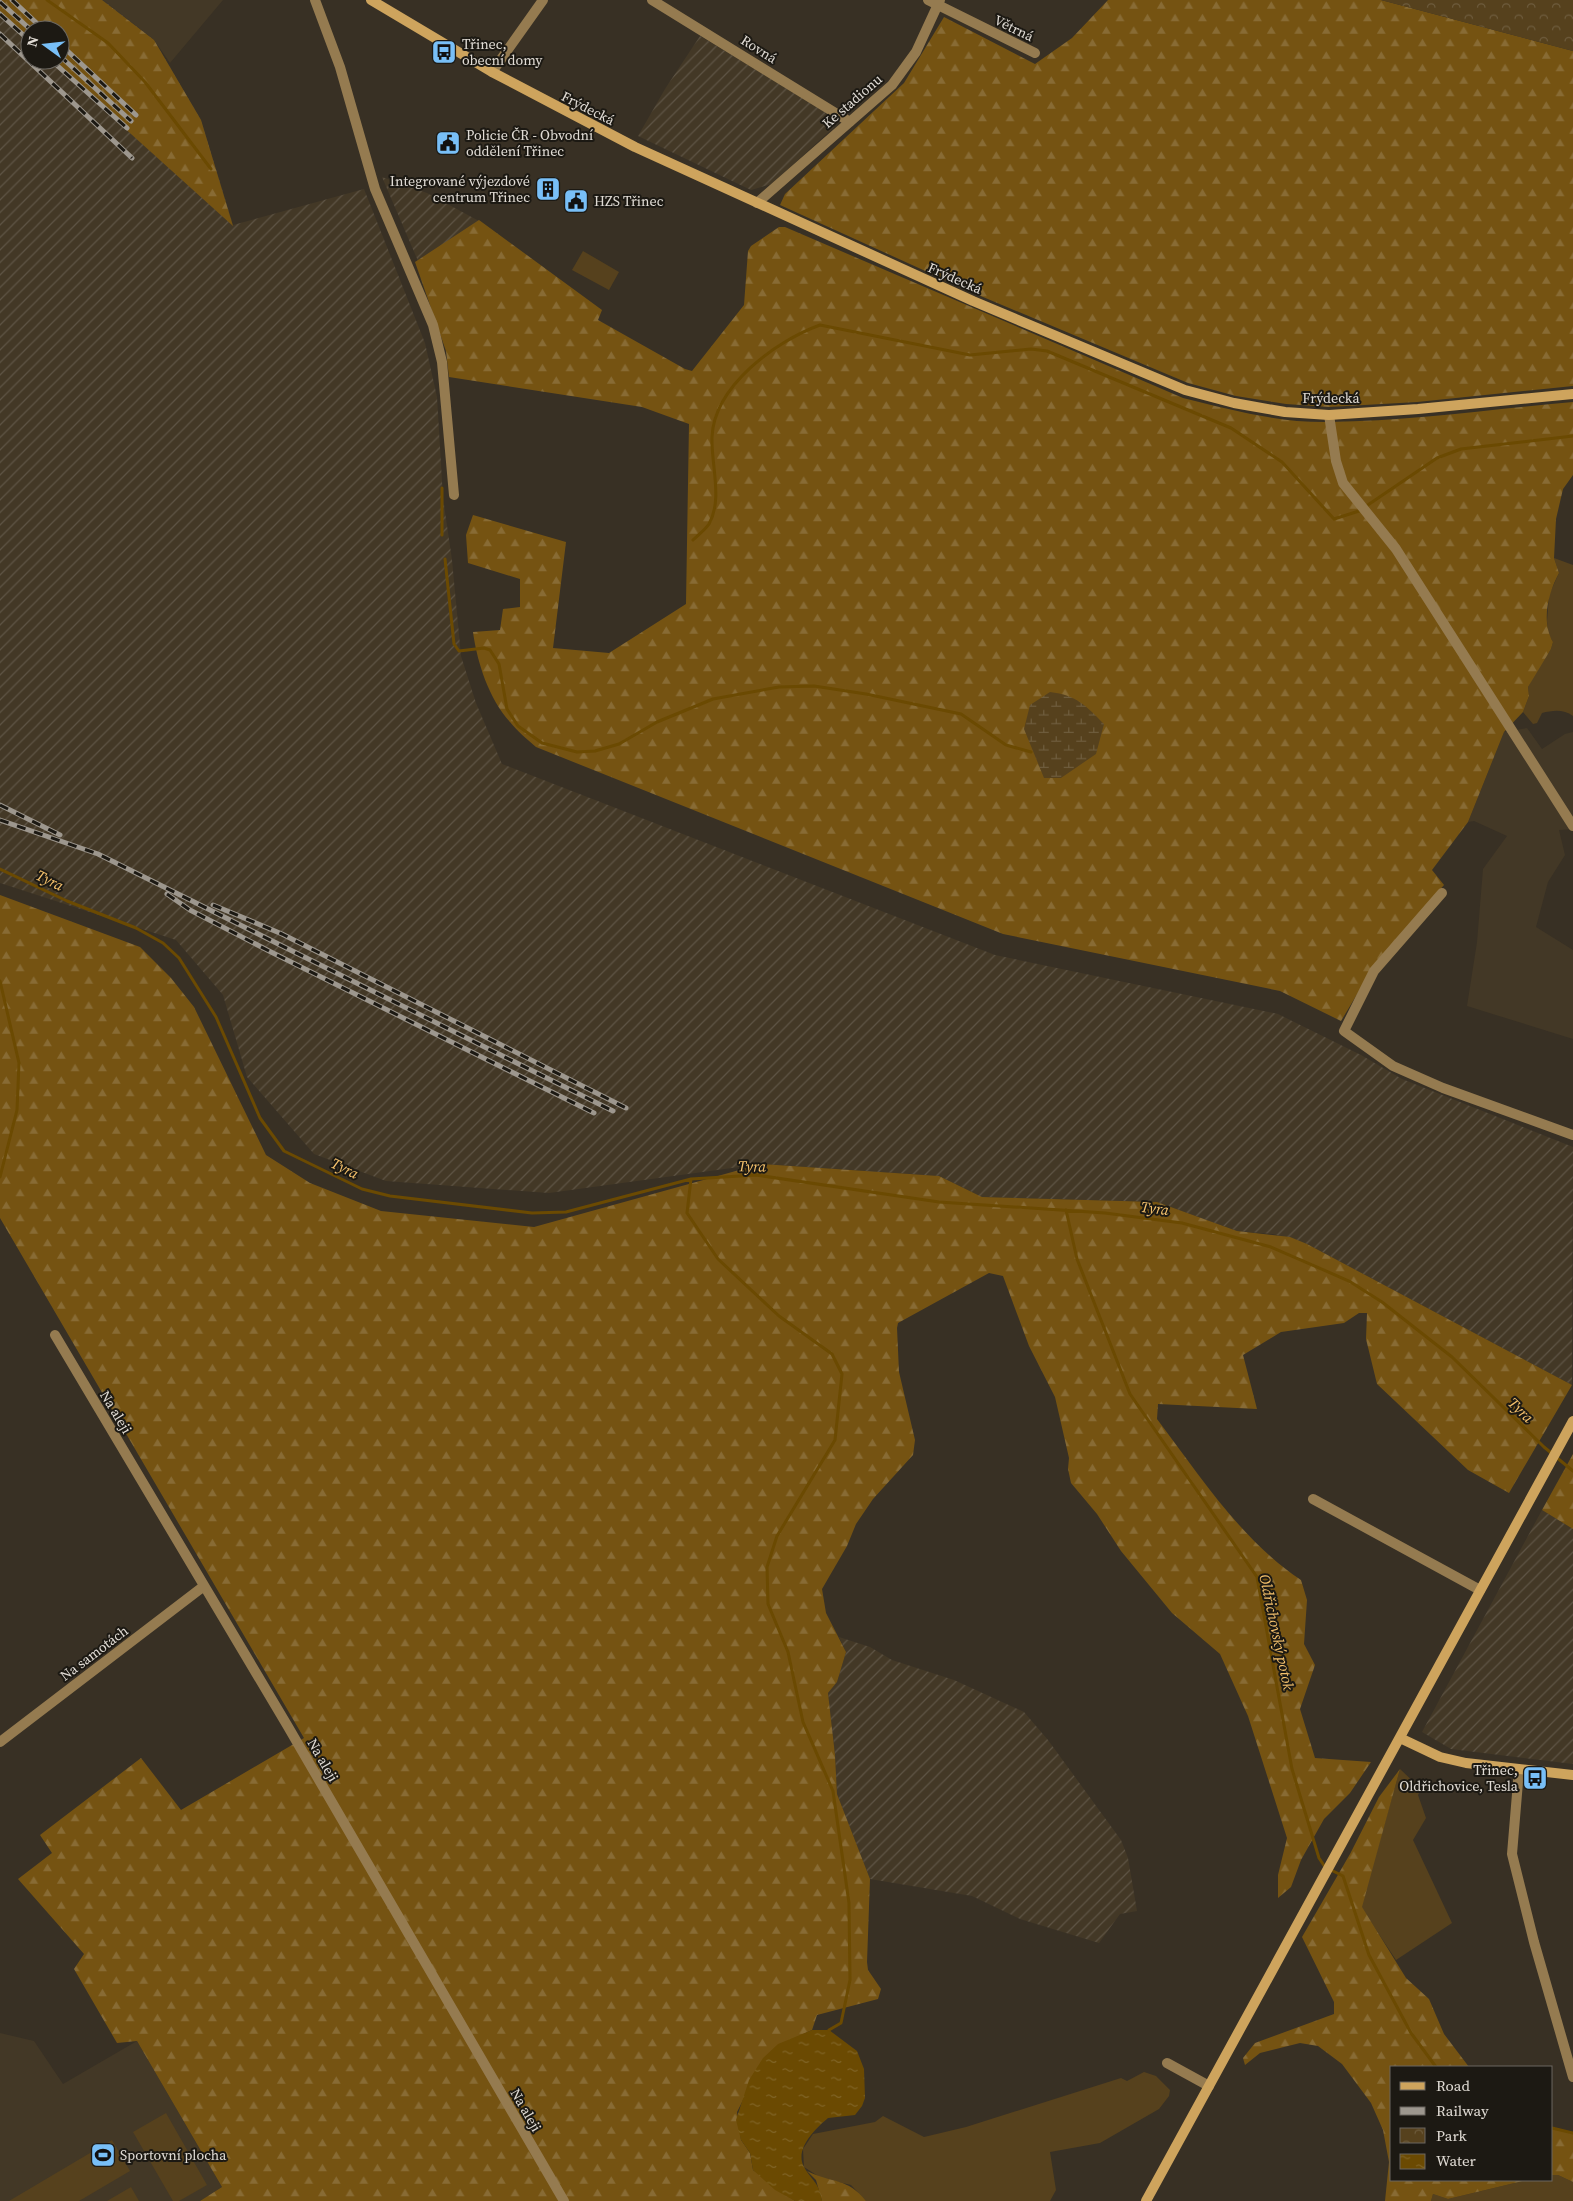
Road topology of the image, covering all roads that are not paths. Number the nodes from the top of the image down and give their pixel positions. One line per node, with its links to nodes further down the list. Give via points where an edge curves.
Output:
1 (315, 0): 13 (street, via 340,67 375,189 433,325 442,362)
2 (371, 0): 8 (main road, Frýdecká)
3 (543, 0): 8 (street)
4 (652, 0): 9 (street, Rovná)
5 (928, 0): 6 (street, Větrná)
6 (939, 3): 7 (street, Větrná); 9 (street, Ke stadionu, via 916,52 892,85)
7 (1035, 53)
8 (492, 72): 10 (main road, Frýdecká, via 635,147)
9 (850, 122): 10 (street, Ke stadionu)
10 (758, 203): 12 (main road, Frýdecká, via 973,301 1185,390 1234,403)
11 (1573, 394): 12 (main road, Frýdecká)
12 (1329, 415): 14 (street, via 1342,483 1396,549)
13 (454, 495)
14 (1573, 826)
15 (1442, 893): 16 (street, via 1374,971 1344,1031 1394,1066 1443,1088)
16 (1573, 1135)
17 (55, 1335): 20 (street, Na aleji)
18 (1573, 1421): 21 (main road)
19 (1312, 1498): 21 (street)
20 (204, 1586): 23 (street, Na samotách); 29 (street, Na aleji)
21 (1480, 1590): 22 (main road)
22 (1400, 1738): 24 (main road, via 1440,1757); 28 (main road)
23 (0, 1742)
24 (1519, 1770): 25 (main road); 27 (street, via 1512,1854)
25 (1573, 1775)
26 (1167, 2063): 28 (street)
27 (1573, 2077)
28 (1208, 2086): 30 (main road)
29 (564, 2201)
30 (1146, 2201)

